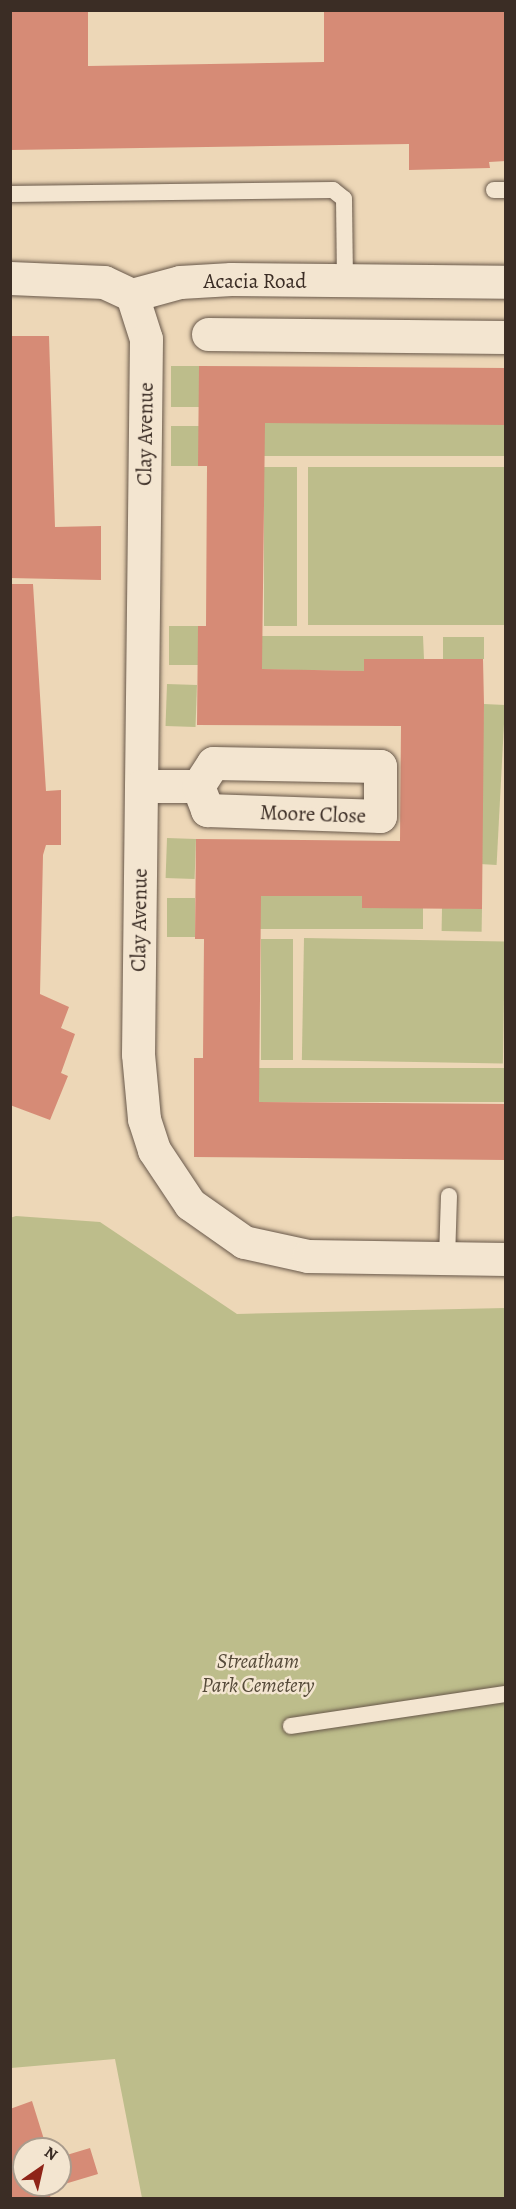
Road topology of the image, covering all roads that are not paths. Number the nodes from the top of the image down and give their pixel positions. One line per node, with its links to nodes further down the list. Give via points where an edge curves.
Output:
1 (10, 194): 3 (lane, via 333,190 344,199)
2 (10, 278): 5 (street, via 104,282)
3 (345, 281): 4 (street, Acacia Road); 5 (street, Acacia Road, via 180,282)
4 (506, 282)
5 (132, 295): 8 (street, Clay Avenue, via 146,339)
6 (208, 334): 7 (street)
7 (506, 337)
8 (141, 786): 9 (street); 11 (street, Clay Avenue, via 139,1086 144,1119 169,1178 219,1226 244,1242 279,1252)
9 (198, 786): 9 (street, Moore Close, via 213,763 380,766 380,816 207,810)
10 (449, 1196): 11 (lane)
11 (447, 1259): 12 (street, Clay Avenue)
12 (506, 1259)
13 (506, 1694): 14 (lane)
14 (291, 1726)

